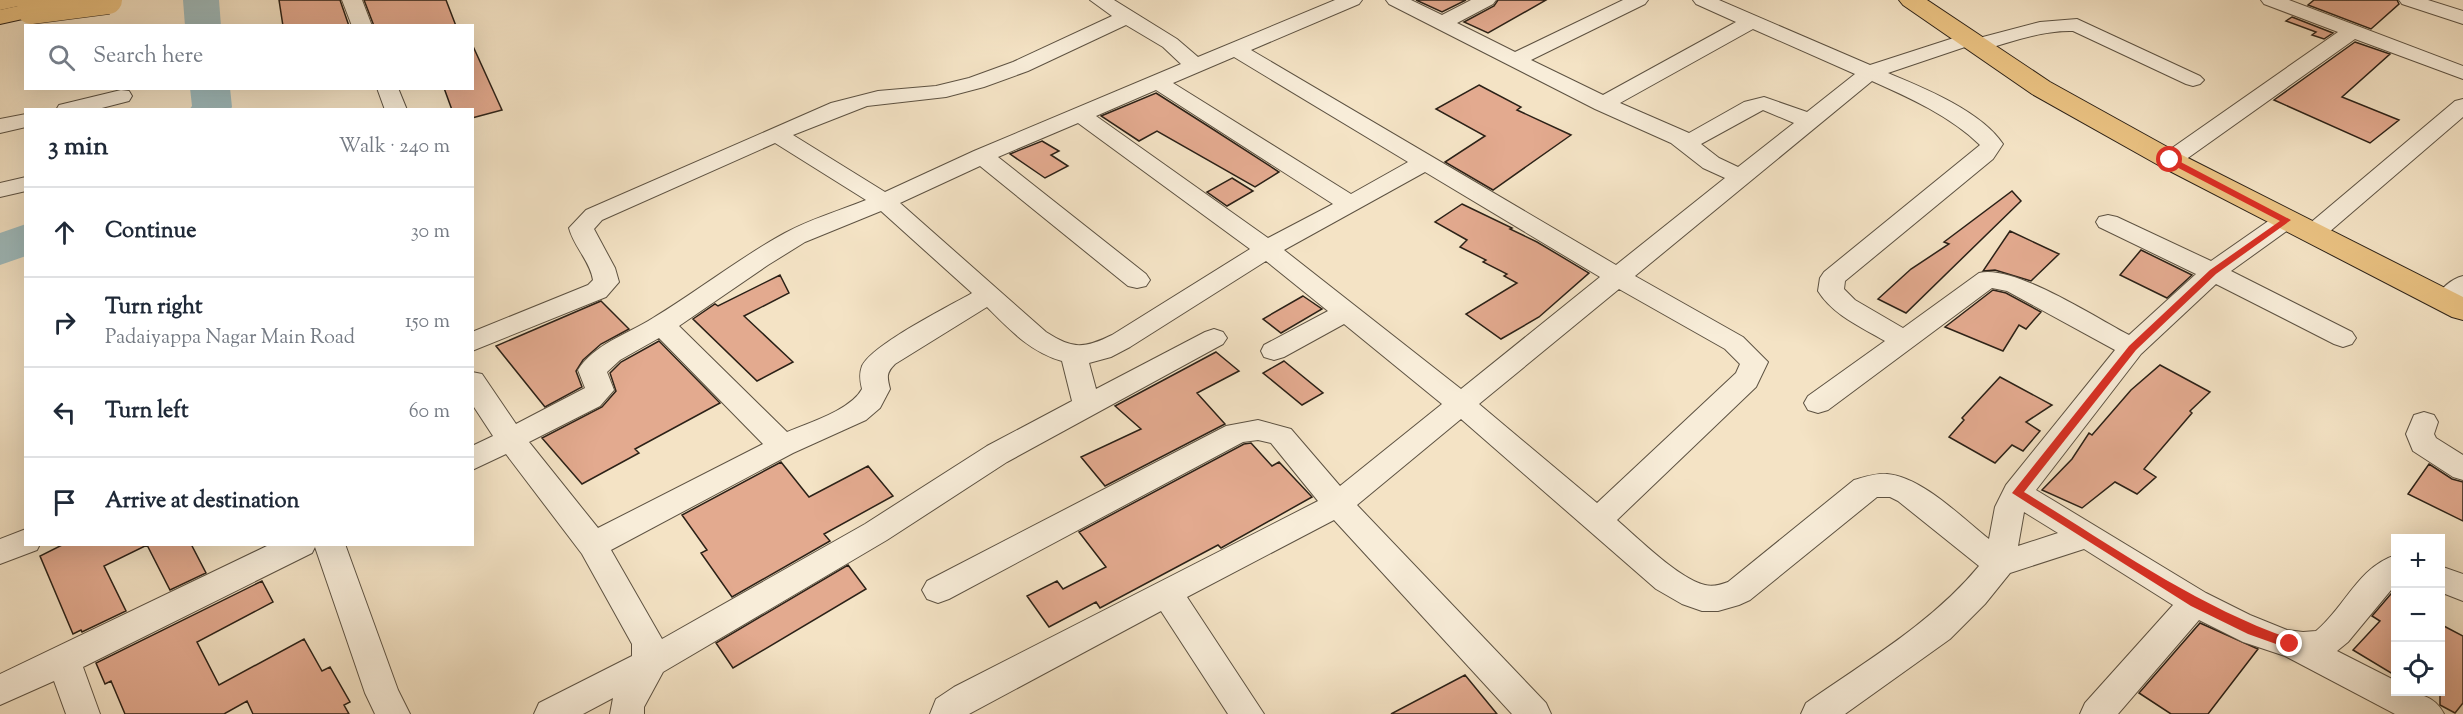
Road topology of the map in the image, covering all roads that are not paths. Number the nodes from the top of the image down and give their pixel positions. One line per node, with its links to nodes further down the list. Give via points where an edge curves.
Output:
1 (80, 0): 14 (main road, bridge)
2 (94, 0): 18 (main road)
3 (108, 0): 14 (main road, bridge)
4 (352, 0): 21 (street)
5 (1100, 0): 16 (street)
6 (1352, 0): 24 (street)
7 (1396, 0): 20 (street)
8 (1486, 0): 20 (street)
9 (1638, 0): 25 (street)
10 (1703, 0): 19 (street)
11 (1911, 0): 23 (main road)
12 (2271, 0): 22 (street)
13 (2409, 0): 17 (street)
14 (25, 4): 15 (main road); 18 (main road)
15 (0, 5)
16 (1127, 17): 26 (street, via 1170,43); 41 (street, via 1054,52 971,84 933,93 867,99)
17 (2463, 18)
18 (0, 19)
19 (1752, 21): 27 (street); 33 (street)
20 (1442, 23): 25 (street)
21 (361, 24)
22 (2354, 30): 28 (street); 44 (street)
23 (1973, 42): 27 (street); 29 (street, via 2063,24 2077,26); 44 (main road, via 2041,88)
24 (1235, 49): 26 (street); 45 (street)
25 (1515, 60): 33 (street)
26 (1195, 66): 30 (street)
27 (1870, 72): 39 (street); 64 (street, via 1938,105 1973,126 1992,144 1985,154 1833,278 1831,291 1846,306)
28 (2463, 73)
29 (2193, 80)
30 (1157, 82): 37 (street); 50 (street)
31 (388, 90): 36 (street)
32 (121, 98): 35 (street)
33 (1603, 104): 42 (street)
34 (2463, 106): 53 (street)
35 (76, 108)
36 (395, 108)
37 (1081, 115): 43 (street); 54 (street)
38 (24, 120): 40 (street)
39 (1809, 121): 42 (street, via 1764,104 1698,138); 46 (street)
40 (0, 126)
41 (776, 134): 49 (street); 65 (street, via 594,215 581,228 584,240 605,271 606,282 602,287 572,303)
42 (1678, 138): 46 (street, via 1711,164)
43 (982, 156): 49 (street); 57 (street)
44 (2170, 160): 51 (main road)
45 (1425, 162): 50 (street); 56 (street)
46 (1741, 177): 56 (street)
47 (24, 184): 48 (street)
48 (0, 190)
49 (884, 201): 58 (street); 61 (street, via 796,237)
50 (1350, 204): 54 (street)
51 (2286, 220): 53 (main road); 55 (street)
52 (2108, 222): 55 (street)
53 (2312, 234): 59 (main road)
54 (1267, 249): 60 (street); 68 (street, via 1121,341 1096,353)
55 (2213, 272): 63 (street); 66 (street)
56 (1618, 277): 71 (street); 80 (street, via 1734,343 1754,362 1746,380)
57 (1137, 280)
58 (989, 294): 68 (street, via 1039,340); 75 (street, via 885,357 875,368 876,389 870,401 856,413)
59 (2457, 298)
60 (1346, 312): 67 (street); 71 (street)
61 (662, 325): 74 (street, via 610,354 592,370 600,390 590,399); 75 (street)
62 (1214, 338): 72 (street)
63 (2343, 338)
64 (1903, 340): 66 (street, via 1988,279 2015,285); 70 (street)
65 (474, 341)
66 (2132, 348): 78 (street)
67 (1274, 351)
68 (1074, 356): 72 (street)
69 (474, 384): 74 (street)
70 (1818, 403)
71 (1461, 404): 79 (street); 80 (street)
72 (1087, 405): 96 (street, via 988,459 876,532)
73 (2424, 422): 77 (street, via 2420,434 2423,444)
74 (511, 440): 76 (street); 83 (street)
75 (783, 446): 83 (street)
76 (474, 458)
77 (2463, 470)
78 (2017, 493): 81 (street); 87 (street, via 2010,507)
79 (1338, 504): 91 (street, via 1281,436 1254,429 1236,434); 92 (street); 104 (street)
80 (1597, 521): 87 (street, via 1666,580 1705,600 1723,599 1739,591 1865,488 1894,484)
81 (2088, 536): 87 (street); 93 (street)
82 (24, 542): 86 (street)
83 (593, 545): 96 (street, via 648,643)
84 (297, 546): 95 (street)
85 (329, 546): 99 (street)
86 (0, 552)
87 (1999, 564): 105 (street, via 1938,630)
88 (2391, 570): 94 (street, via 2332,636 2318,645)
89 (2445, 580): 90 (street)
90 (2463, 588)
91 (938, 590)
92 (1167, 593): 102 (street, via 966,697); 103 (street)
93 (2195, 602): 94 (street, via 2252,631); 106 (street)
94 (2290, 644): 107 (street)
95 (64, 662): 97 (street); 98 (street)
96 (649, 663): 100 (street); 101 (street, via 627,705)
97 (0, 690)
98 (83, 714)
99 (393, 714)
100 (551, 714)
101 (627, 714)
102 (947, 714)
103 (1247, 714)
104 (1534, 714)
105 (1818, 714)
106 (2097, 714)
107 (2427, 714)

